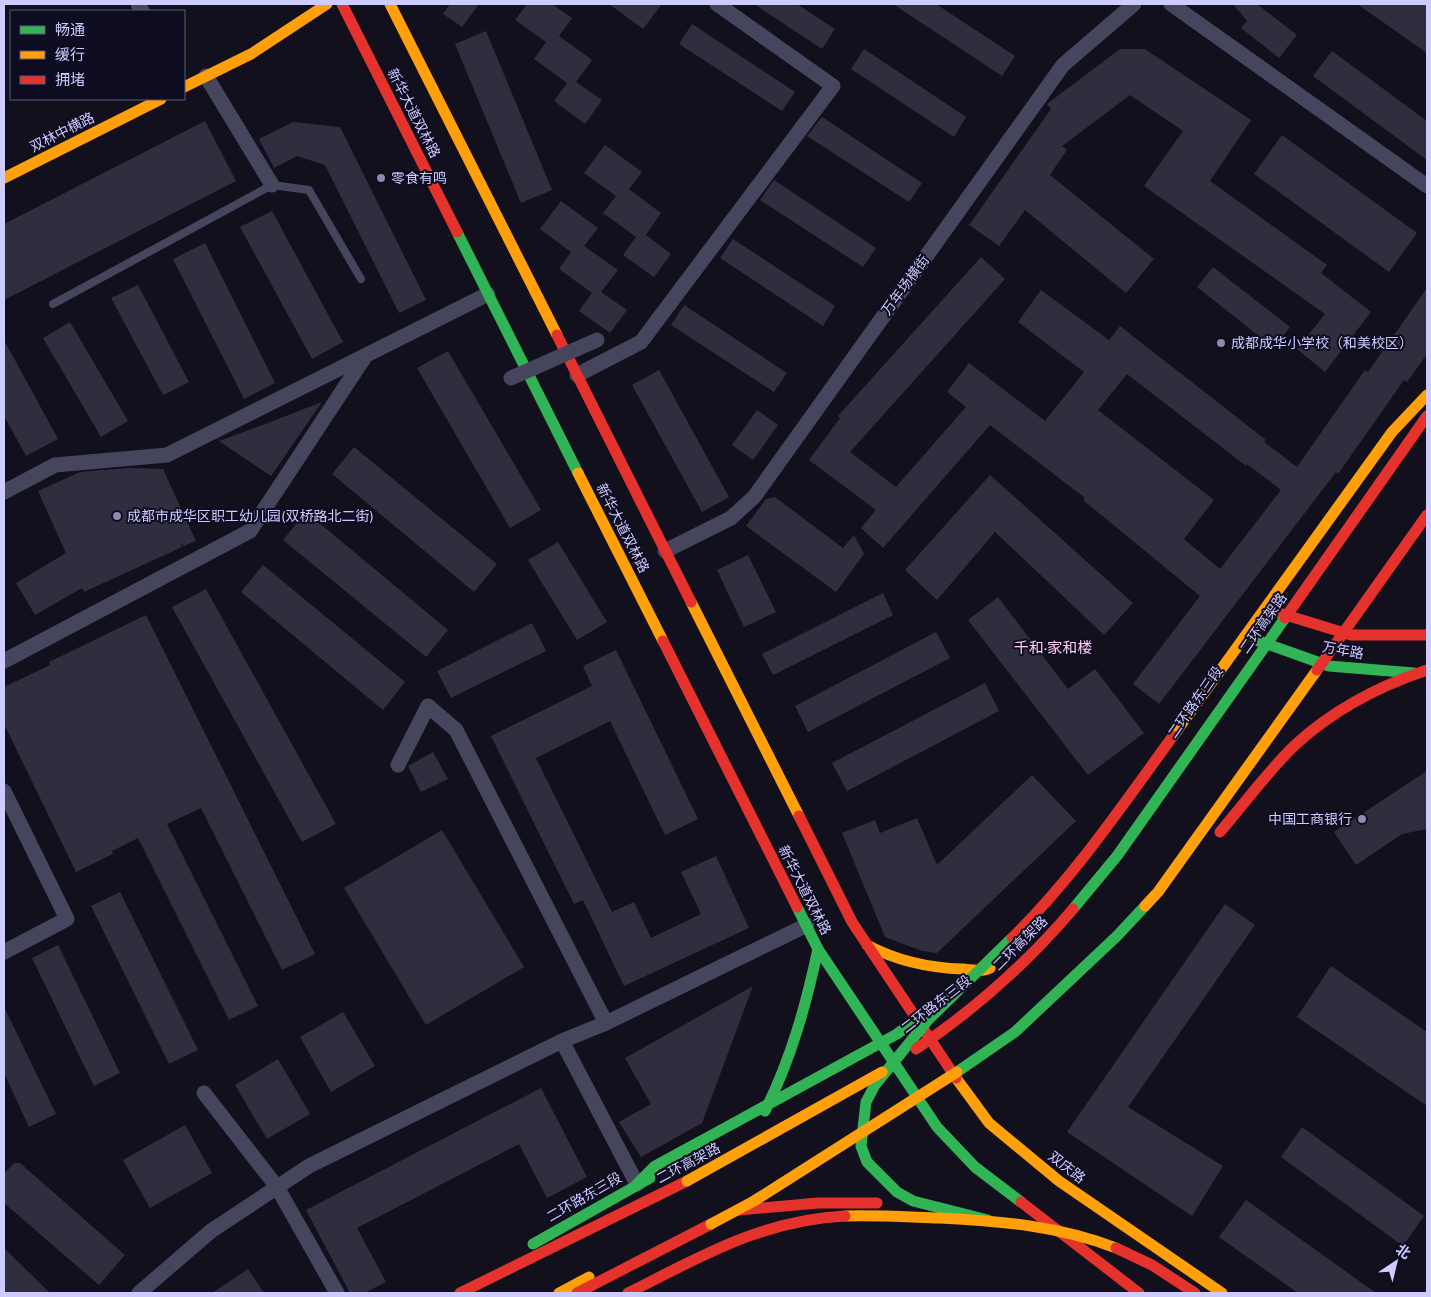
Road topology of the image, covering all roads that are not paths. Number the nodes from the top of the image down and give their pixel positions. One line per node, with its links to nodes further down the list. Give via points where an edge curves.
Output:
1 (328, 4): 7 (main road, via 251,54)
2 (342, 4): 14 (main road, 新华大道双林路)
3 (390, 4): 18 (main road, 新华大道双林路)
4 (717, 4): 18 (street, via 833,86 641,342)
5 (1134, 4): 26 (street, 万年场横街, via 1063,65 754,497 731,518)
6 (1171, 4): 12 (street)
7 (206, 76): 8 (main road); 11 (street)
8 (185, 87)
9 (159, 100): 10 (main road, 双林中横路)
10 (4, 178)
11 (272, 185): 13 (lane, via 309,190); 15 (lane)
12 (1427, 186)
13 (361, 279)
14 (488, 294): 17 (street); 37 (main road, 新华大道双林路)
15 (53, 304)
16 (597, 340): 19 (street, bridge)
17 (365, 356): 23 (street, via 167,455 56,465); 31 (street, via 250,531)
18 (576, 375): 26 (main road, 新华大道双林路)
19 (511, 378)
20 (1427, 395): 42 (main road, bridge, via 1392,432 1094,845 1034,915)
21 (1427, 404): 27 (main road, 二环路东三段)
22 (1427, 416): 59 (main road, 二环高架路, bridge, via 1117,856 1056,928 1001,983 946,1029 864,1083 687,1181)
23 (4, 492)
24 (1427, 515): 36 (main road, bridge)
25 (1427, 528): 28 (main road)
26 (665, 550): 38 (main road, 新华大道双林路)
27 (1276, 612): 28 (main road, 万年路); 30 (main road, 二环路东三段)
28 (1351, 635): 29 (main road, 万年路); 32 (main road)
29 (1427, 635)
30 (1256, 640): 32 (main road, 万年路); 41 (main road, 二环路东三段, via 1102,860)
31 (4, 660)
32 (1329, 666): 33 (main road, 万年路); 47 (main road, via 1148,917 1008,1049)
33 (1427, 672): 36 (main road, bridge, via 1400,678 1359,700 1306,736 1209,842)
34 (398, 765): 43 (street, via 428,706 456,730)
35 (4, 791): 40 (street, via 67,919)
36 (1158, 892): 61 (main road, bridge, via 1117,936 1014,1032 928,1092 754,1201)
37 (806, 925): 39 (main road, 新华大道双林路); 43 (street)
38 (867, 945): 41 (main road, via 884,956 954,970 986,970); 44 (main road, 新华大道双林路)
39 (818, 950): 46 (main road, 新华大道双林路); 46 (main road, 二环路东三段, via 798,1032 770,1120)
40 (4, 952)
41 (1012, 958): 44 (main road, 二环路东三段)
42 (953, 994): 51 (main road, bridge, via 897,1034 654,1166); 54 (main road, bridge, via 875,1085 866,1102 861,1146 867,1162 905,1197 931,1208)
43 (606, 1023): 45 (street)
44 (924, 1033): 46 (main road, 二环路东三段); 47 (main road, 双庆路)
45 (562, 1041): 51 (street); 52 (street, via 309,1166)
46 (890, 1058): 49 (main road)
47 (959, 1083): 49 (main road); 65 (main road, 双庆路, via 989,1122 1059,1181)
48 (204, 1093): 52 (street)
49 (920, 1104): 53 (main road, via 849,1137 778,1178); 55 (main road, via 937,1127 975,1166)
50 (723, 1143): 51 (main road, 二环路东三段)
51 (638, 1184): 58 (main road, 二环路东三段)
52 (277, 1188): 56 (street, via 211,1231); 57 (street)
53 (707, 1213): 55 (main road, via 818,1203 927,1206 979,1218); 60 (main road)
54 (988, 1220): 62 (main road, bridge, via 868,1214 780,1225 739,1238); 64 (main road, bridge, via 1076,1234 1124,1251)
55 (1091, 1258): 63 (main road)
56 (139, 1293)
57 (337, 1293)
58 (446, 1293)
59 (460, 1293)
60 (559, 1293)
61 (577, 1293)
62 (628, 1293)
63 (1139, 1293)
64 (1195, 1293)
65 (1222, 1293)

